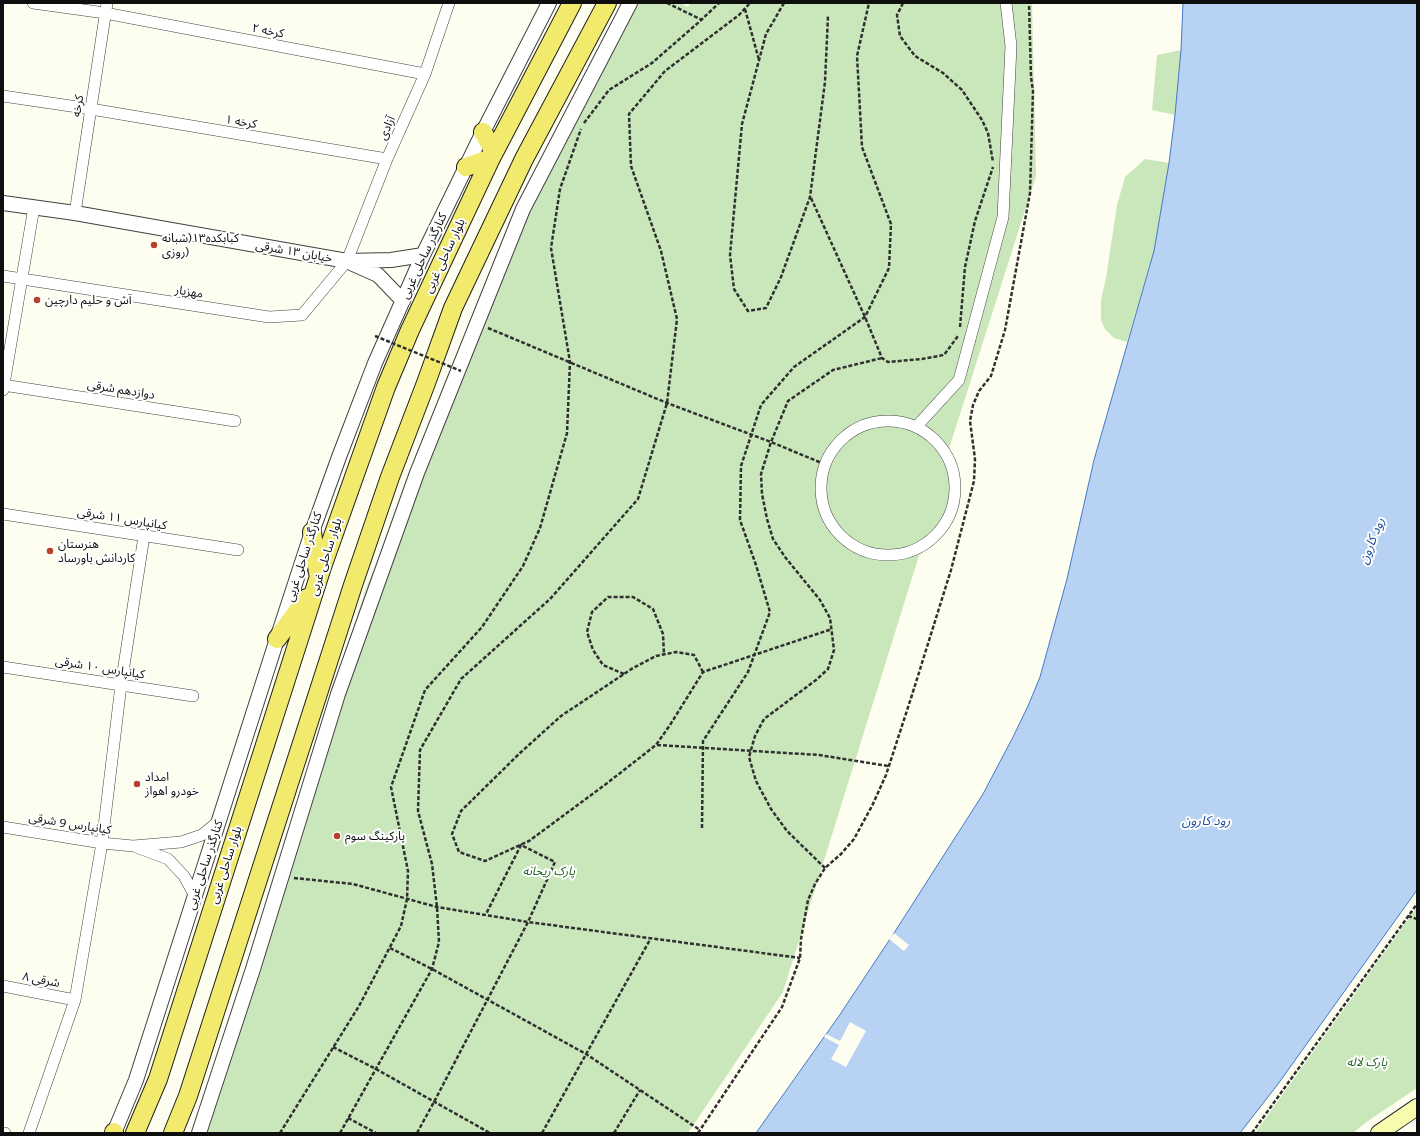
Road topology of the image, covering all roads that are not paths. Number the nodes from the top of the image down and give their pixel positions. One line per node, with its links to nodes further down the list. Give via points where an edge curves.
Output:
1 (33, 3): 8 (street, کرخه ۲)
2 (448, 3): 9 (street, آزادی)
3 (549, 3): 12 (street, کنارگذر ساحلی غربی)
4 (572, 3): 13 (main road, بلوار ساحلی غربی)
5 (607, 3): 47 (main road, via 524,159 453,308 353,585 188,1096)
6 (630, 3): 48 (street, via 523,209 417,473 338,694 253,970)
7 (1006, 3): 26 (street, via 1011,46 1003,218 960,380)
8 (106, 8): 9 (street, کرخه ۲); 11 (street, کرخه)
9 (425, 74): 14 (street, آزادی)
10 (3, 96): 11 (street, کرخه ۱)
11 (91, 109): 14 (street, کرخه ۱); 18 (street, کرخه)
12 (483, 132): 13 (main road); 15 (street, کنارگذر ساحلی غربی)
13 (492, 154): 15 (main road); 31 (main road, بلوار ساحلی غربی, via 386,387)
14 (387, 159): 20 (street, آزادی)
15 (466, 167): 19 (street, کنارگذر ساحلی غربی)
16 (3, 203): 17 (street, خیابان ۱۳ شرقی)
17 (34, 207): 18 (street, خیابان ۱۳ شرقی); 22 (street)
18 (75, 213): 20 (street, خیابان ۱۳ شرقی)
19 (423, 255): 20 (street, خیابان ۱۳ شرقی, via 391,260); 23 (street, کنارگذر ساحلی غربی)
20 (347, 262): 22 (street, مهزیار, via 302,315 269,317); 23 (street, خیابان ۱۳ شرقی, via 378,275)
21 (3, 276): 22 (street, مهزیار)
22 (22, 279): 24 (street)
23 (403, 301): 28 (street, کنارگذر ساحلی غربی, via 375,363)
24 (3, 386): 25 (street, دوازدهم شرقی)
25 (235, 420)
26 (916, 427): 26 (street, via 934,438 947,455 954,474 955,495 950,516 938,533 922,546 902,554 882,555 862,550 844,540 830,524 822,505 820,484 824,464 836,445 852,430 873,422 895,421)
27 (3, 514): 29 (street, کیانپارس ۱۱ شرقی)
28 (312, 532): 31 (main road); 32 (street, کنارگذر ساحلی غربی)
29 (144, 536): 30 (street, کیانپارس ۱۱ شرقی); 34 (street)
30 (238, 550)
31 (318, 580): 32 (main road); 46 (main road, بلوار ساحلی غربی, via 158,1079)
32 (277, 639): 36 (street, کنارگذر ساحلی غربی)
33 (3, 667): 34 (street, کیانپارس ۱۰ شرقی)
34 (121, 685): 35 (street, کیانپارس ۱۰ شرقی); 38 (street)
35 (193, 696)
36 (219, 821): 39 (street, via 202,835 181,842); 40 (street, کنارگذر ساحلی غربی)
37 (3, 826): 38 (street, کیانپارس 9 شرقی)
38 (102, 843): 39 (street, کیانپارس 9 شرقی); 42 (street)
39 (133, 846): 40 (street, via 168,859 184,876)
40 (195, 896): 45 (street, کنارگذر ساحلی غربی, via 136,1080)
41 (3, 986): 42 (street, ۸ شرقی)
42 (75, 1000): 44 (street)
43 (1417, 1107): 49 (main road)
44 (29, 1133)
45 (114, 1133)
46 (135, 1133)
47 (173, 1133)
48 (199, 1133)
49 (1379, 1133)

